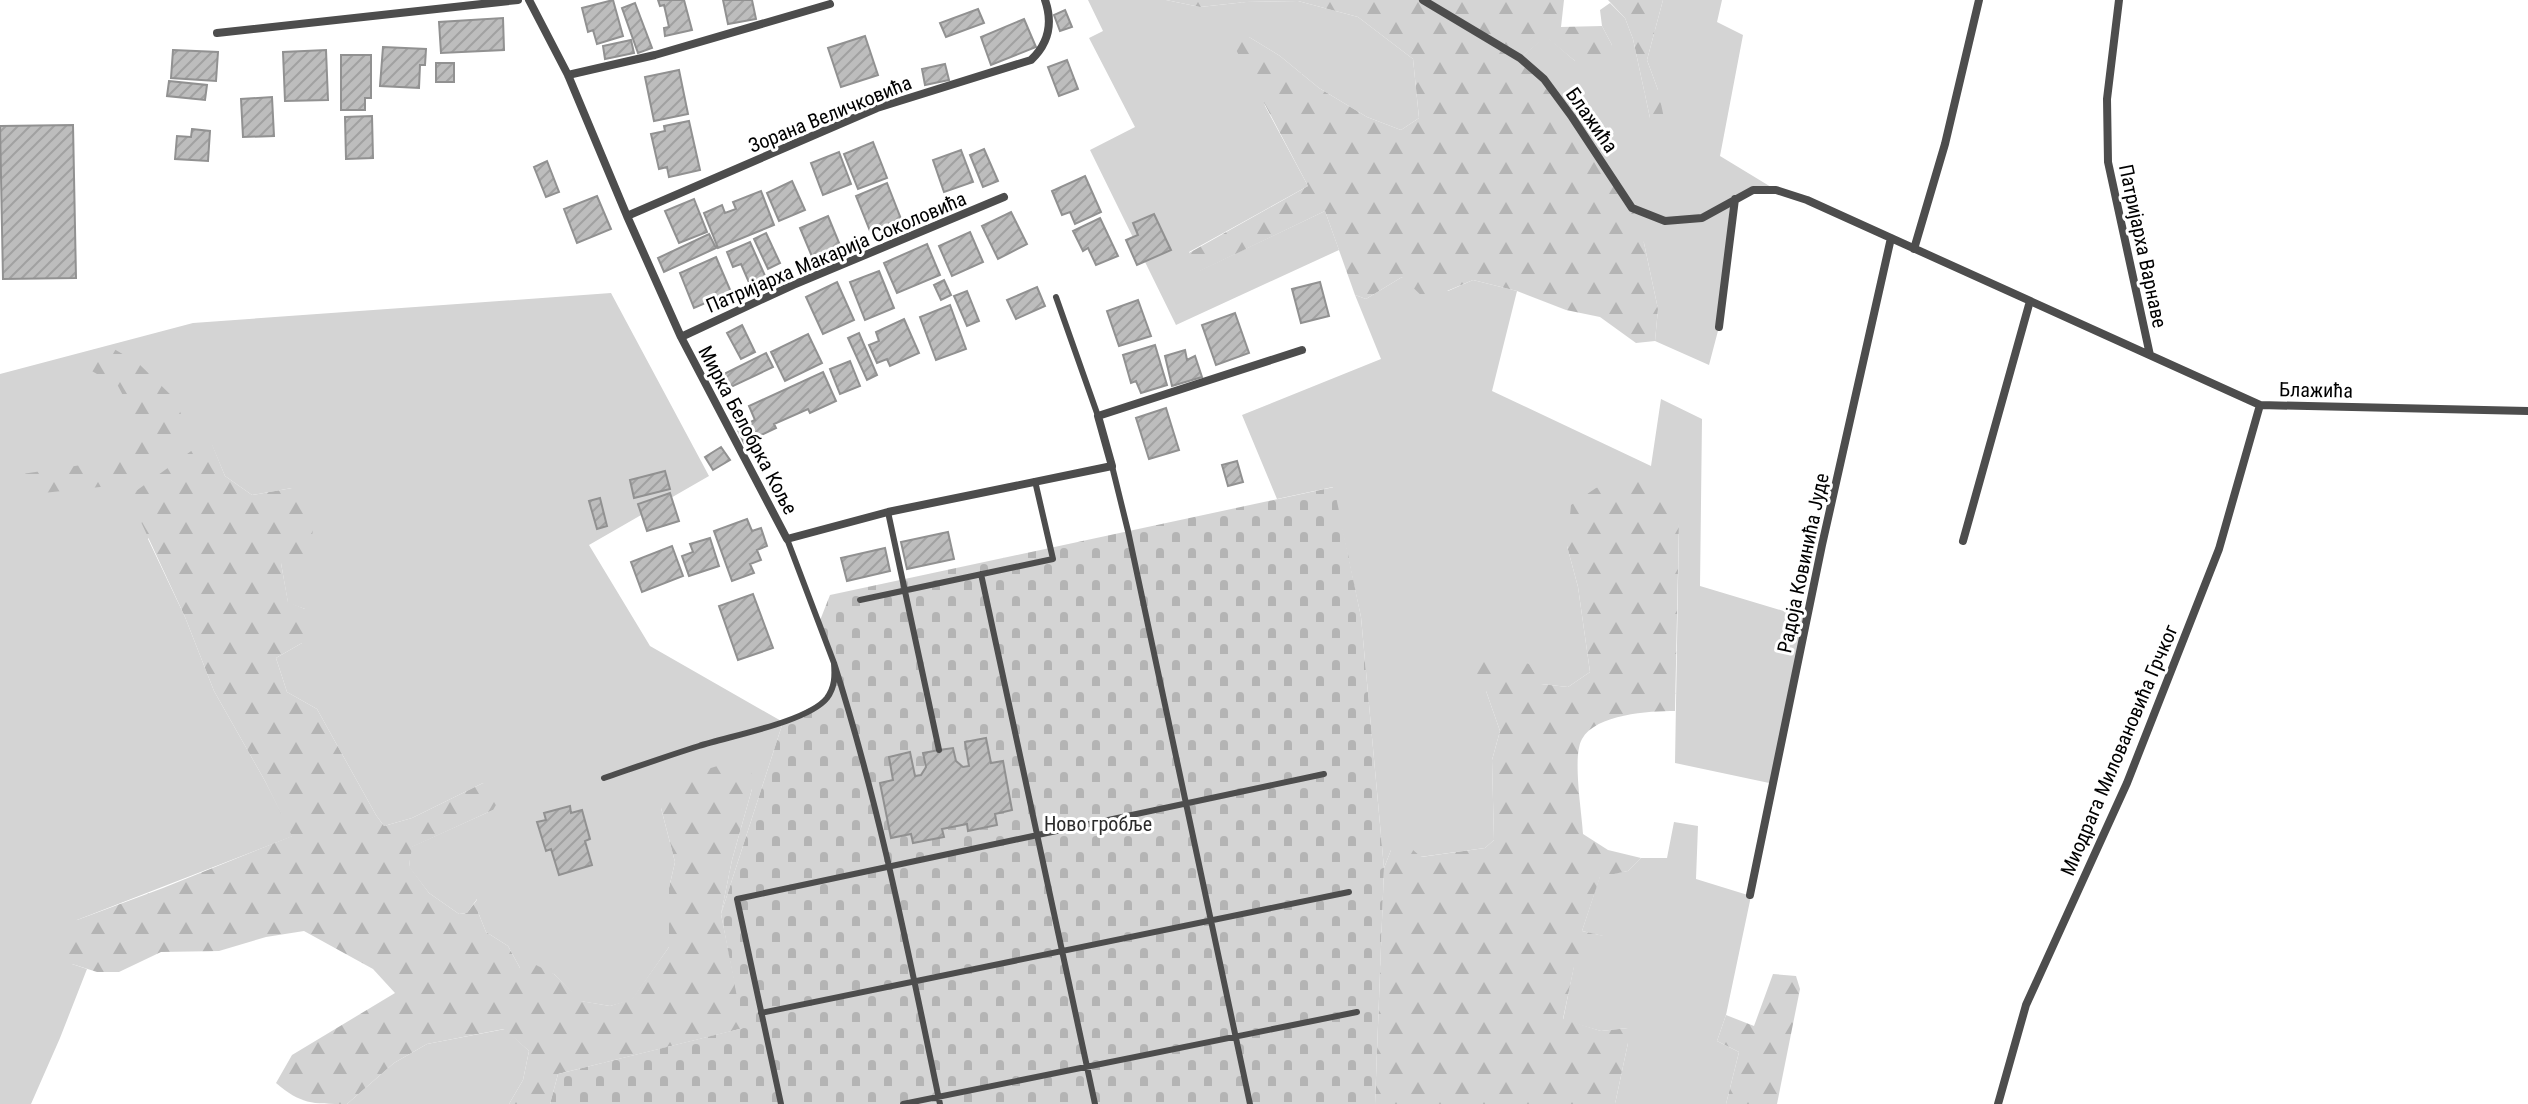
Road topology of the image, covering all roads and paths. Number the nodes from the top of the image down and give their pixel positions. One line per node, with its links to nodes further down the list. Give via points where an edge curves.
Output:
1 (518, 0): 8 (street)
2 (529, 0): 9 (street, Мирка Белобрка Коље)
3 (1045, 0): 12 (street, Зорана Величковића, via 1050,28 1043,48 1031,60 877,108)
4 (1423, 0): 11 (street, Блажића, via 1520,58 1544,79 1632,208 1665,221 1702,218)
5 (1979, 0): 14 (street)
6 (2119, 0): 20 (street, Патријарха Варнаве, via 2107,99 2108,162)
7 (830, 4): 9 (street, via 669,52)
8 (217, 33)
9 (568, 75): 12 (street, Мирка Белобрка Коље)
10 (1004, 197): 18 (street, Патријарха Макарија Соколовића)
11 (1735, 199): 13 (street, Блажића, via 1753,190 1776,190); 17 (street)
12 (627, 216): 18 (street, Мирка Белобрка Коље)
13 (1891, 238): 14 (street, Блажића); 40 (street, Радоја Ковинића Јуде)
14 (1914, 249): 16 (street, Блажића)
15 (1056, 297): 23 (lane)
16 (2030, 301): 20 (street, Блажића); 28 (street)
17 (1719, 327)
18 (681, 337): 27 (street, Мирка Белобрка Коље)
19 (1302, 350): 23 (street)
20 (2150, 355): 21 (street, Блажића)
21 (2260, 405): 22 (street, Блажића); 53 (street, Миодрага Миловановића Грчког, via 2219,549 2127,783 2026,1005)
22 (2528, 411)
23 (1098, 416): 24 (street)
24 (1112, 466): 25 (street, Мирка Белобрка Коље); 36 (lane)
25 (1035, 480): 26 (street, Мирка Белобрка Коље); 29 (lane, via 1053,559)
26 (888, 512): 27 (street, Мирка Белобрка Коље); 30 (lane)
27 (787, 539): 32 (lane)
28 (1963, 541)
29 (981, 574): 30 (lane); 37 (lane)
30 (906, 590): 31 (lane); 33 (lane)
31 (860, 600)
32 (834, 663): 35 (lane, via 836,679 826,699 813,709); 38 (lane)
33 (939, 750)
34 (1324, 774): 36 (lane)
35 (604, 778)
36 (1186, 803): 37 (lane); 41 (lane)
37 (1037, 835): 38 (lane); 42 (lane)
38 (890, 866): 43 (lane); 45 (lane, via 737,899)
39 (1349, 892): 41 (lane)
40 (1750, 895)
41 (1211, 920): 42 (lane); 46 (lane)
42 (1062, 951): 43 (lane); 47 (lane)
43 (914, 981): 45 (lane); 48 (lane)
44 (1357, 1012): 46 (lane)
45 (761, 1013): 49 (lane)
46 (1235, 1036): 47 (lane); 52 (lane)
47 (1087, 1067): 48 (lane); 51 (lane)
48 (940, 1100): 50 (lane)
49 (781, 1104)
50 (903, 1104)
51 (1095, 1104)
52 (1250, 1104)
53 (1998, 1104)

